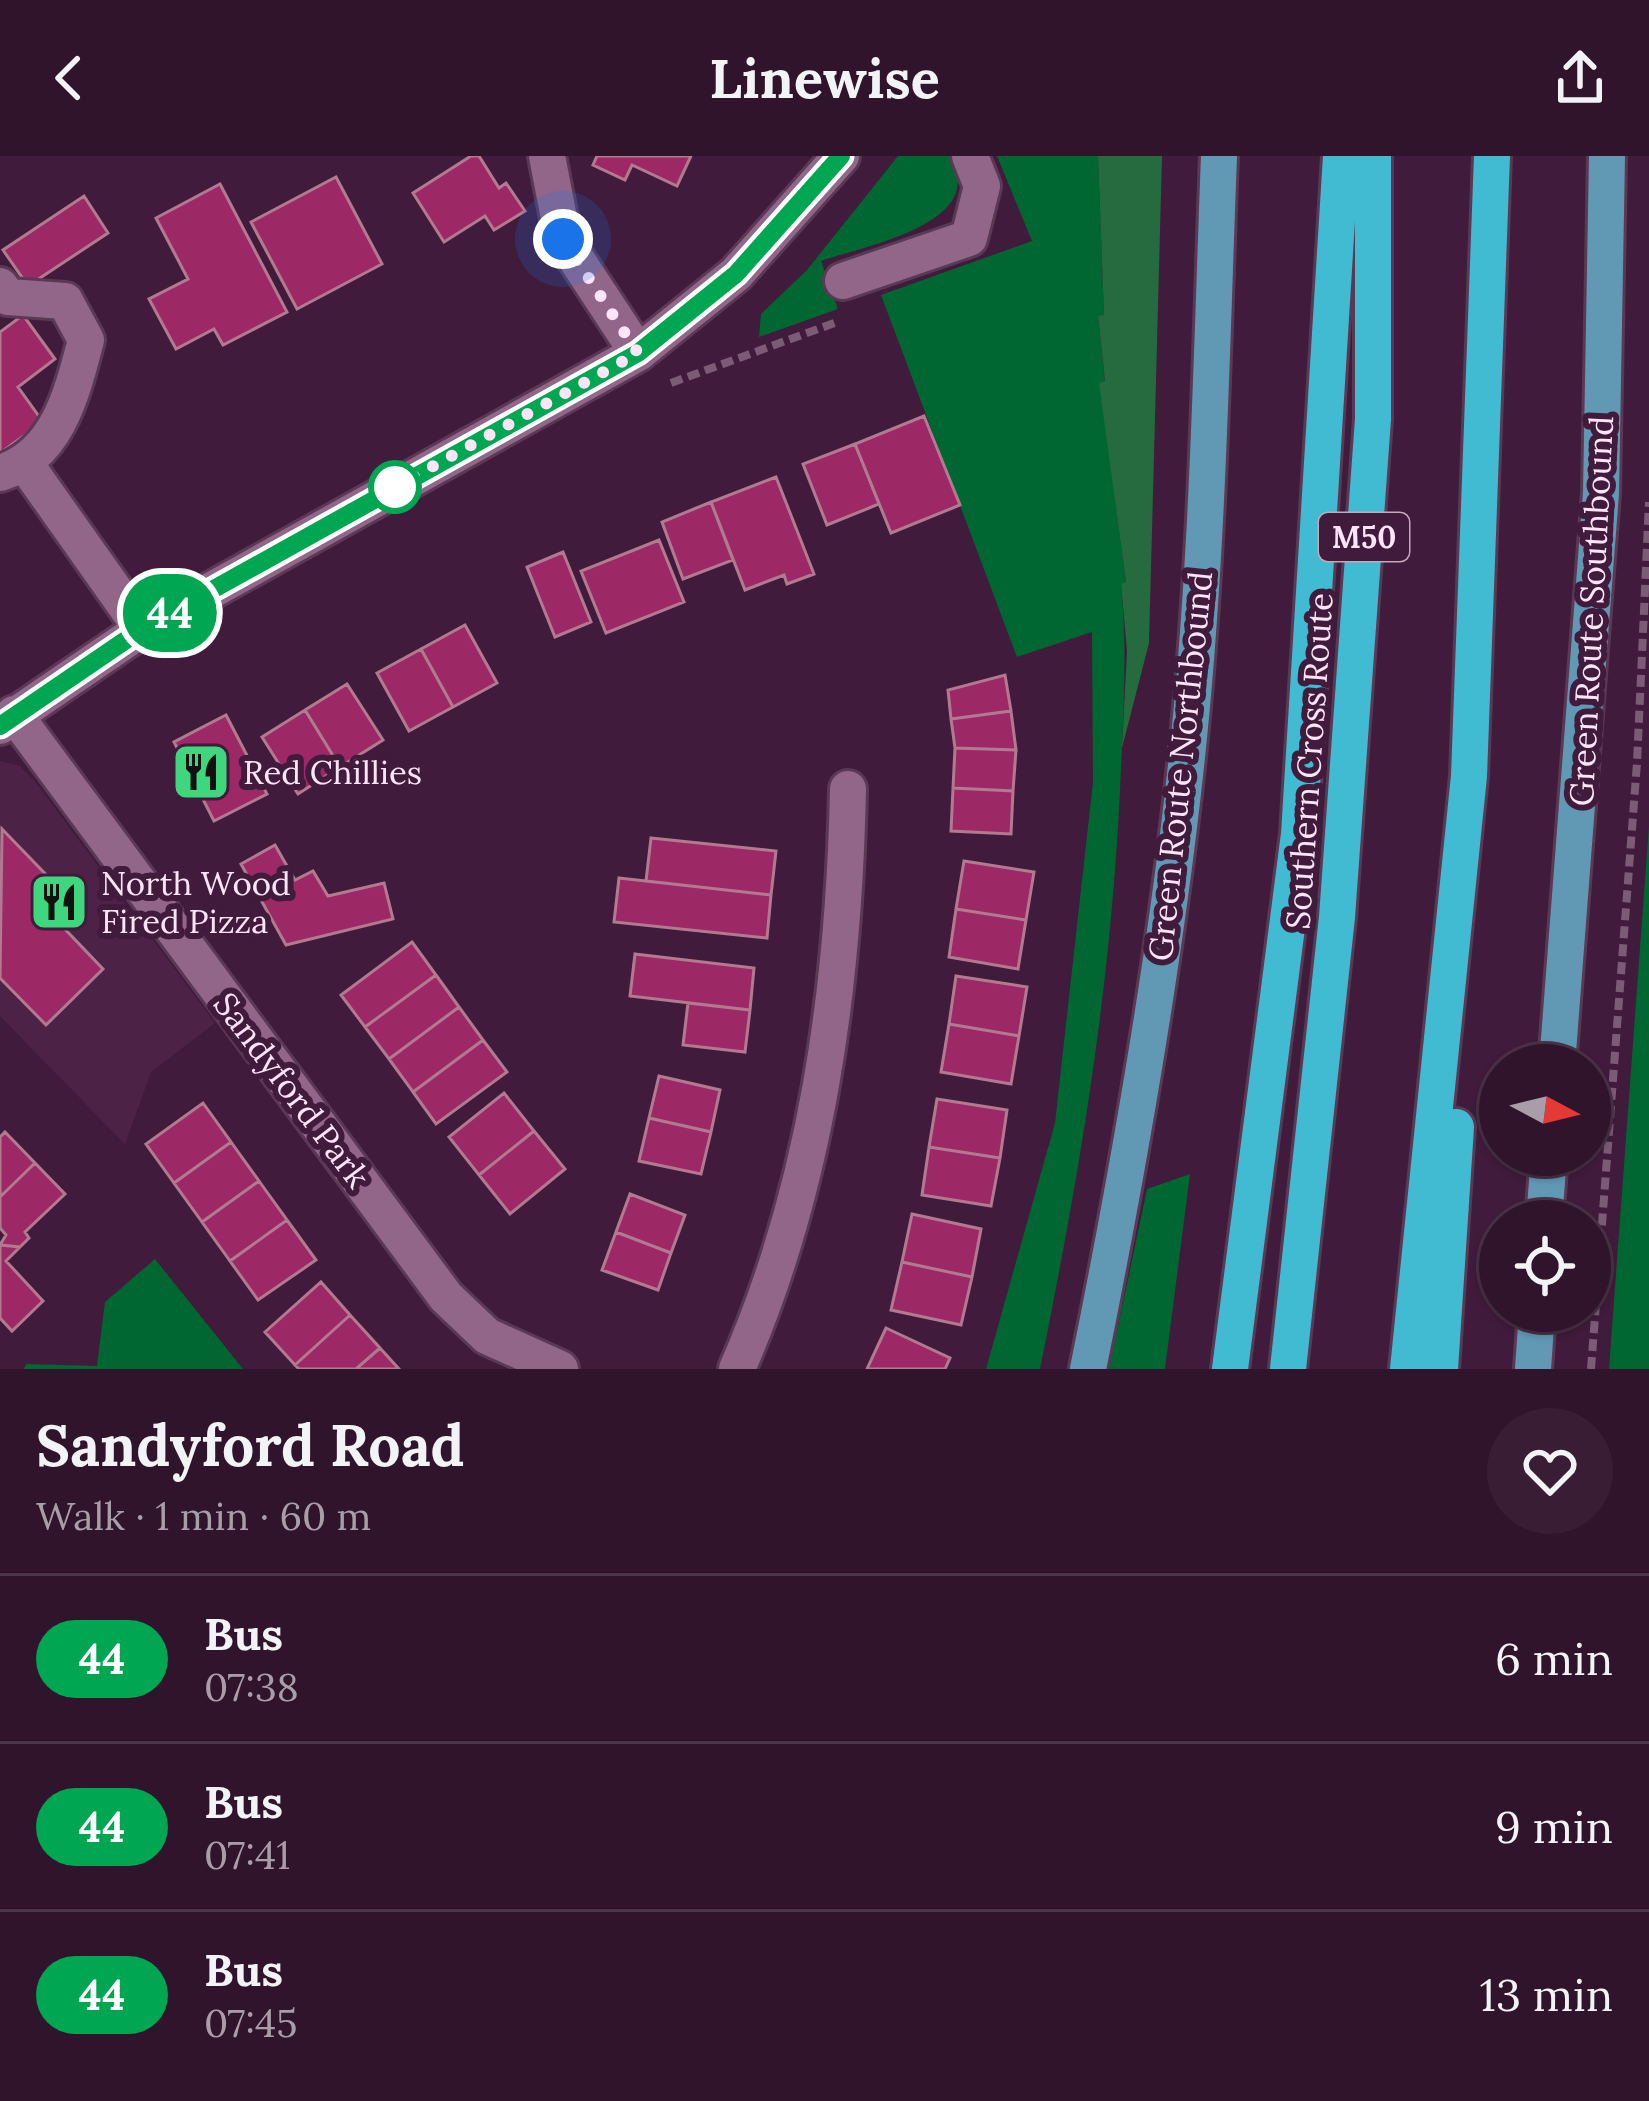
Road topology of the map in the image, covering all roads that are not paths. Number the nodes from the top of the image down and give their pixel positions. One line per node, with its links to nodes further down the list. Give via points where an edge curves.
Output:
1 (547, 156): 11 (street, via 563,239)
2 (841, 156): 11 (street, via 736,274)
3 (970, 156): 9 (street, via 982,186 969,238)
4 (1219, 156): 21 (main road, Green Route Northbound, via 1185,772 1142,1090)
5 (1342, 156): 22 (highway, via 1299,834)
6 (1373, 156): 23 (highway, Southern Cross Route / M50, via 1371,443 1337,917)
7 (1492, 156): 15 (highway)
8 (1607, 156): 17 (main road, Green Route Southbound, via 1601,493)
9 (843, 281)
10 (0, 286): 12 (street, via 8,297 65,301 86,340 68,409)
11 (638, 353): 13 (street)
12 (13, 469): 13 (street)
13 (142, 629): 14 (street)
14 (7, 720): 19 (street, Sandyford Park, via 446,1297 488,1336)
15 (1469, 776): 24 (highway); 25 (highway)
16 (848, 789): 20 (street, via 845,913 820,1090 790,1217)
17 (1559, 1044)
18 (1536, 1332): 26 (main road)
19 (560, 1369)
20 (737, 1369)
21 (1088, 1369)
22 (1230, 1369)
23 (1288, 1369)
24 (1408, 1369)
25 (1440, 1369)
26 (1533, 1369)

